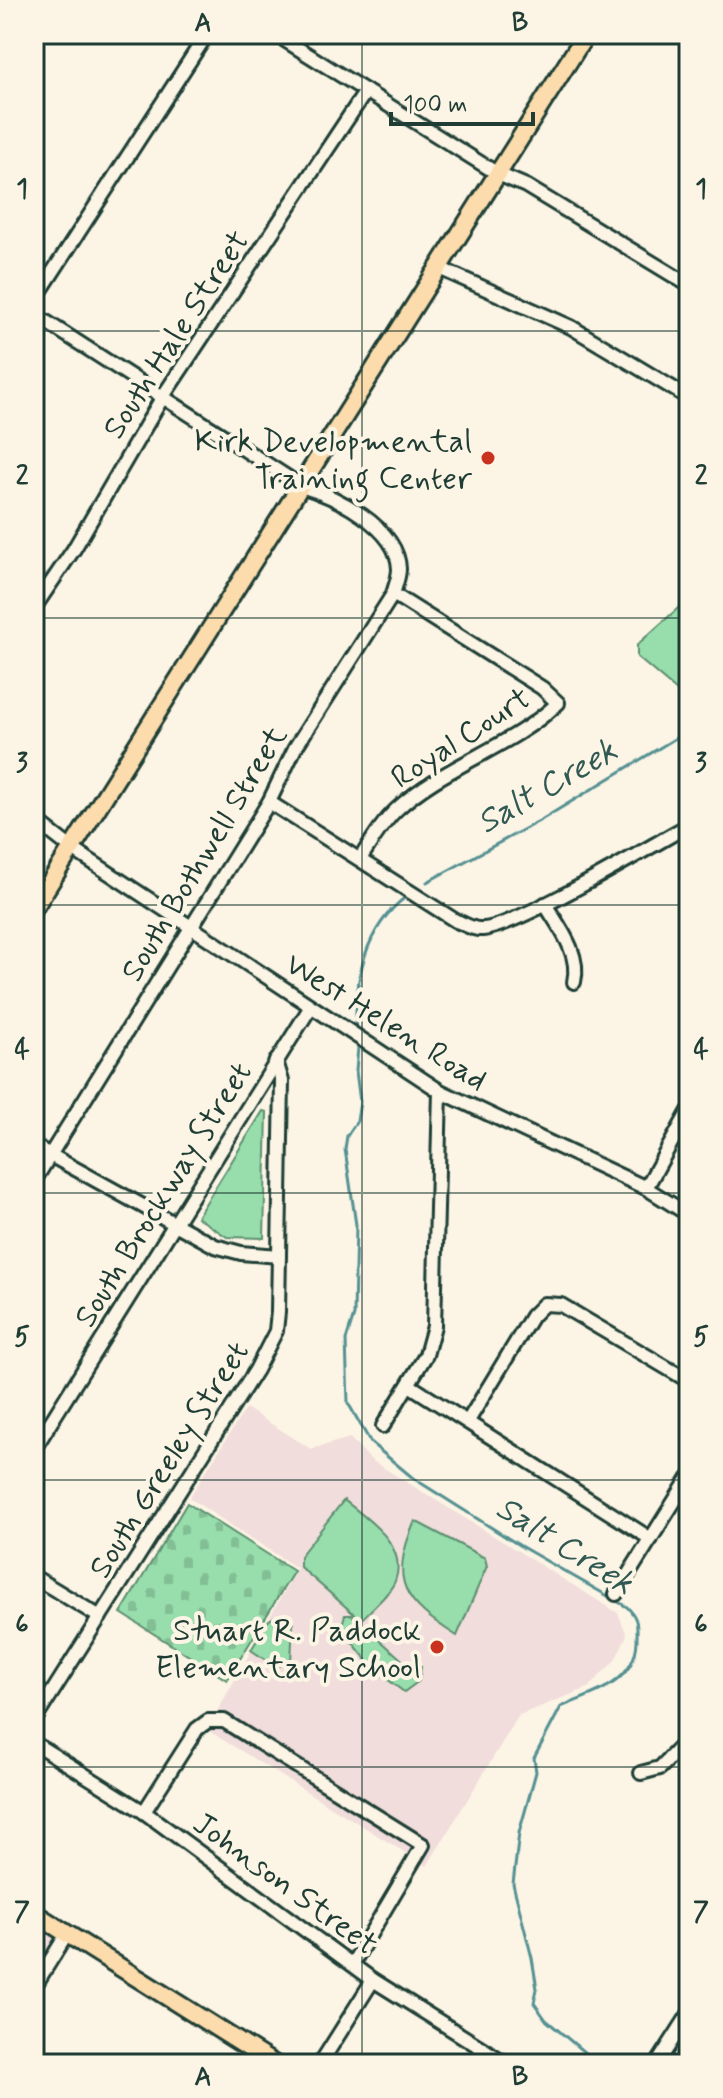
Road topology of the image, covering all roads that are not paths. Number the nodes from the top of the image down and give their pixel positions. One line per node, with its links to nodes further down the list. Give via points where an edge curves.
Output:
1 (207, 34): 8 (street)
2 (275, 34): 4 (street)
3 (586, 34): 5 (main road)
4 (366, 91): 5 (street); 10 (street, South Hale Street)
5 (498, 174): 6 (main road); 7 (street)
6 (439, 268): 11 (street, via 571,327); 12 (main road)
7 (689, 285)
8 (34, 301)
9 (34, 314): 10 (street)
10 (162, 398): 12 (street); 14 (street, South Hale Street)
11 (689, 398)
12 (301, 486): 13 (street, South Bothwell Street, via 325,493 379,529 393,547 399,569); 18 (main road)
13 (393, 594): 15 (street, South Bothwell Street, via 295,748); 19 (street, Royal Court, via 558,703 539,721 422,788 395,810)
14 (34, 608)
15 (269, 802): 19 (street); 22 (street, South Bothwell Street)
16 (34, 819): 18 (street, West Helen Road)
17 (689, 825): 20 (street)
18 (71, 848): 21 (main road); 22 (street, West Helen Road)
19 (360, 859): 20 (street, via 456,921 480,930)
20 (545, 904): 23 (street, via 568,944 577,969)
21 (34, 908)
22 (192, 926): 24 (street, West Helen Road); 29 (street, South Bothwell Street)
23 (574, 982)
24 (310, 1008): 25 (street, South Brockway Street); 26 (street, West Helen Road)
25 (276, 1061): 33 (street, South Brockway Street); 34 (street, South Greeley Street, via 282,1081)
26 (440, 1091): 31 (street, West Helen Road); 36 (street, via 434,1326)
27 (689, 1111): 31 (street)
28 (34, 1146): 29 (street)
29 (50, 1155): 30 (street, South Bothwell Street); 33 (street)
30 (34, 1181)
31 (646, 1188): 32 (street, West Helen Road)
32 (689, 1215)
33 (175, 1222): 34 (street, via 227,1251); 39 (street, South Brockway Street)
34 (279, 1256): 44 (street, South Greeley Street, via 276,1331 269,1349)
35 (689, 1381): 37 (street, via 561,1305 544,1304)
36 (409, 1385): 37 (street); 38 (street)
37 (468, 1421): 41 (street)
38 (383, 1426)
39 (34, 1449)
40 (689, 1478): 41 (street)
41 (651, 1539): 43 (street)
42 (34, 1577): 44 (street)
43 (616, 1594)
44 (100, 1617): 45 (street, South Greeley Street)
45 (34, 1721)
46 (689, 1738): 48 (street, via 660,1768)
47 (34, 1743): 49 (street, Johnson Street)
48 (641, 1773)
49 (144, 1812): 52 (street, Johnson Street); 52 (street, via 197,1729 208,1721 224,1721 423,1845)
50 (34, 1913): 51 (main road)
51 (67, 1934): 54 (street); 56 (main road)
52 (353, 1963): 53 (street, Johnson Street)
53 (373, 1980): 57 (street); 58 (street, Johnson Street)
54 (34, 1987)
55 (689, 2014): 59 (street)
56 (274, 2064)
57 (320, 2064)
58 (507, 2064)
59 (657, 2064)

